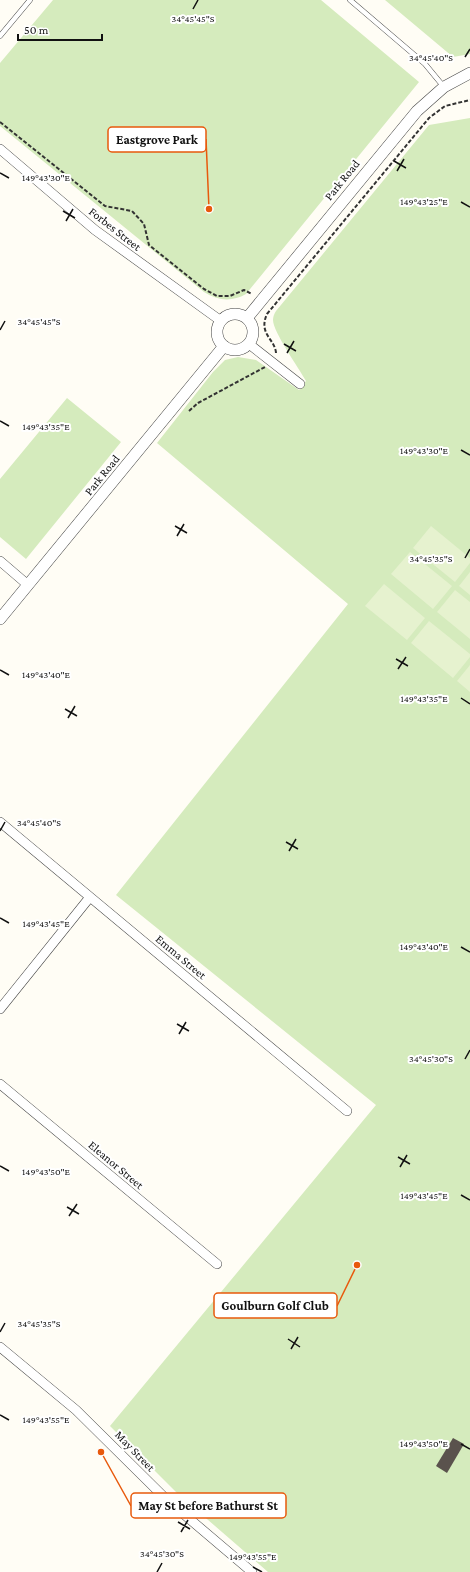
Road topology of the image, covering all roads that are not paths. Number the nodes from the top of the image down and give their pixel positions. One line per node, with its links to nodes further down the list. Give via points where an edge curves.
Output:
1 (30, 0): 3 (lane)
2 (350, 0): 5 (lane, via 426,64)
3 (0, 36)
4 (470, 73): 5 (street, Park Road)
5 (444, 88): 7 (street, Park Road, via 430,98 407,122)
6 (0, 149): 8 (street, Forbes Street, via 95,230)
7 (247, 318): 8 (street, via 233,314); 9 (street, via 253,330)
8 (221, 321): 10 (street, via 217,333)
9 (249, 344): 10 (street, via 239,350); 11 (street)
10 (224, 346): 13 (street, Park Road)
11 (300, 384)
12 (0, 562): 13 (street)
13 (28, 585): 14 (street, Park Road)
14 (0, 619)
15 (0, 822): 16 (street, Emma Street)
16 (90, 897): 17 (street); 19 (street, Emma Street)
17 (0, 1009)
18 (0, 1084): 20 (street, Eleanor Street)
19 (346, 1111)
20 (217, 1264)
21 (0, 1347): 22 (street, May Street, via 76,1410 151,1485)
22 (252, 1572)

